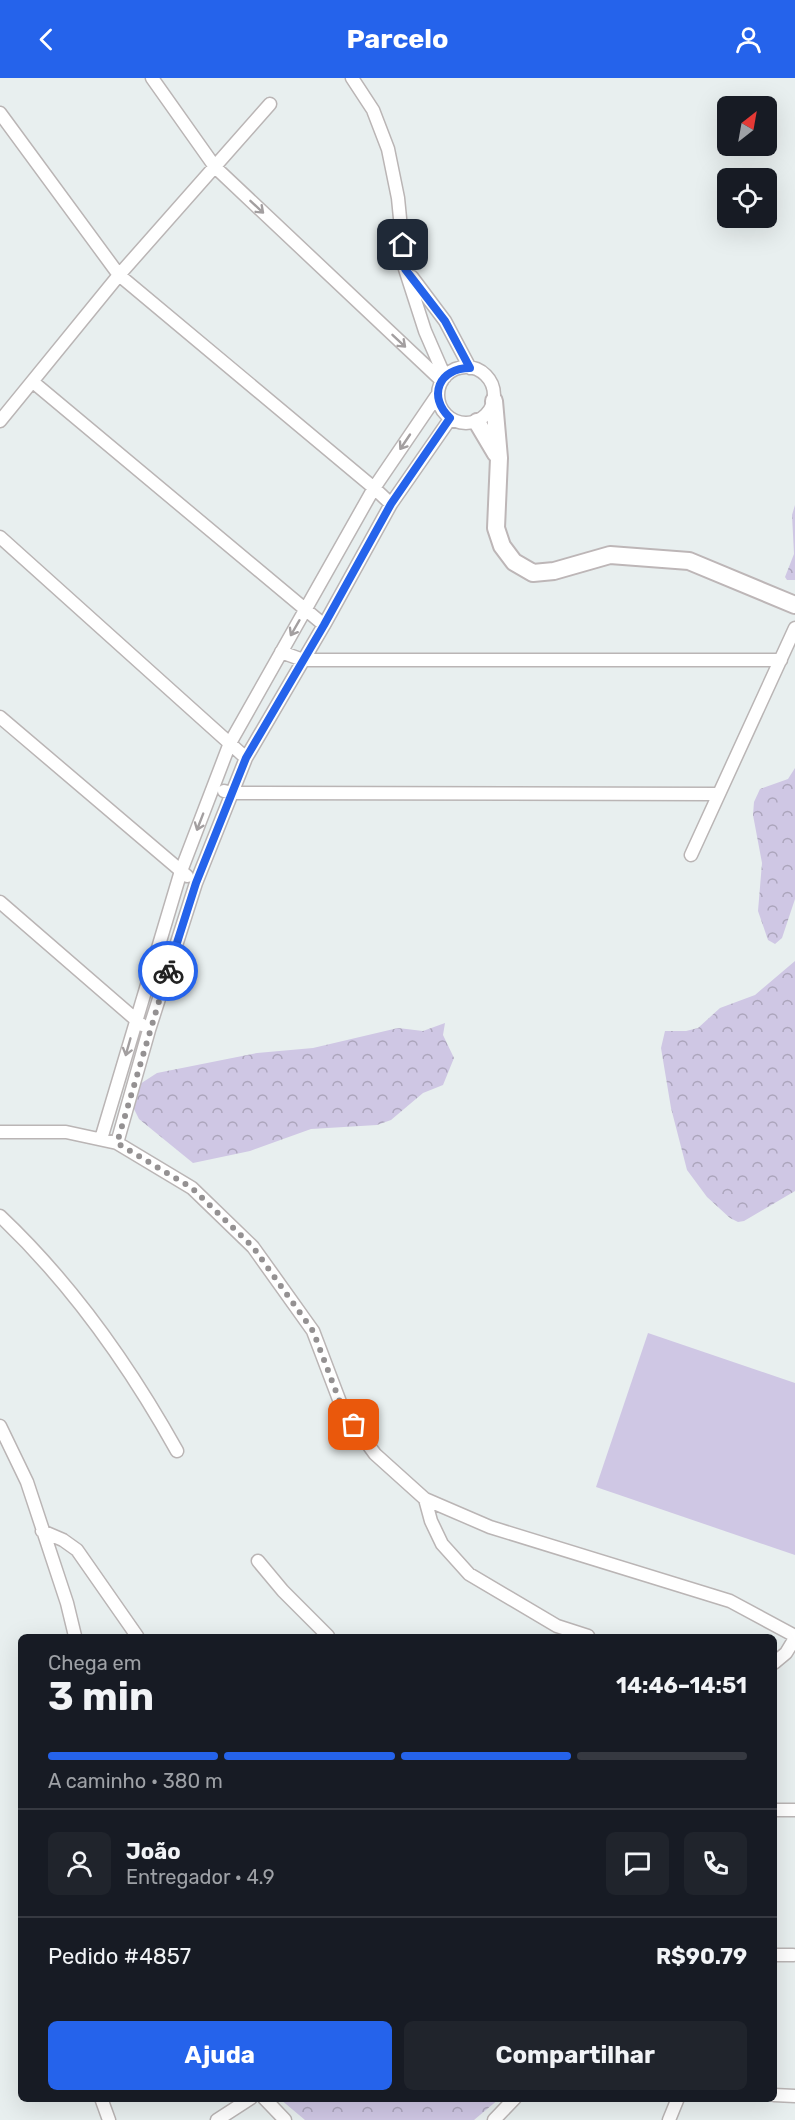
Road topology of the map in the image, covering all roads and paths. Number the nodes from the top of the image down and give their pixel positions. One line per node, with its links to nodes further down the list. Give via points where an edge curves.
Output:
1 (152, 78): 5 (street)
2 (352, 78): 6 (street, via 373,110 388,149 398,198)
3 (270, 104): 5 (street)
4 (0, 113): 7 (street)
5 (215, 167): 7 (street); 9 (street, one-way to 9)
6 (405, 269): 8 (street, via 445,321); 9 (street)
7 (118, 275): 10 (street); 17 (street)
8 (470, 368): 9 (street, via 452,371); 12 (street, via 479,370 492,383)
9 (444, 379): 11 (street)
10 (33, 382): 14 (street); 21 (street)
11 (438, 394): 13 (street, via 443,412); 17 (street, one-way to 17)
12 (494, 401): 15 (street, via 485,417); 16 (street)
13 (450, 418): 15 (street, via 463,423); 18 (street)
14 (0, 422)
15 (477, 422): 16 (street)
16 (499, 458): 20 (street, via 496,528 502,546 514,562 532,573 610,555 688,561)
17 (374, 488): 18 (street); 21 (street)
18 (391, 504): 22 (street)
19 (0, 537): 28 (street)
20 (795, 605)
21 (306, 609): 22 (street); 24 (street, one-way to 24)
22 (324, 625): 25 (street)
23 (795, 628): 26 (street)
24 (281, 652): 25 (street); 28 (street)
25 (303, 660): 26 (street); 29 (street)
26 (781, 660): 32 (street)
27 (0, 717): 34 (street)
28 (230, 743): 29 (street); 30 (street)
29 (246, 758): 31 (street)
30 (213, 788): 31 (street); 34 (street, one-way to 34)
31 (231, 793): 32 (street); 35 (street)
32 (718, 794): 33 (street)
33 (691, 855)
34 (181, 871): 35 (street); 37 (street)
35 (196, 883): 38 (street)
36 (0, 902): 37 (street)
37 (136, 1021): 38 (street); 40 (street, one-way to 40)
38 (149, 1030): 41 (street)
39 (0, 1132): 40 (street, via 66,1132)
40 (101, 1139): 41 (street)
41 (117, 1143): 45 (street, via 192,1188 253,1247 313,1331 343,1410 375,1454)
42 (0, 1216): 44 (street, via 101,1330)
43 (0, 1426): 46 (street, via 27,1482)
44 (177, 1450)
45 (425, 1499): 48 (street, via 436,1532 459,1565); 53 (street, via 490,1527 730,1600)
46 (42, 1531): 49 (street); 50 (street, via 77,1550)
47 (258, 1561): 51 (street)
48 (554, 1631): 52 (street)
49 (75, 1634)
50 (136, 1634)
51 (326, 1634)
52 (574, 1634)
53 (795, 1637): 54 (street)
54 (777, 1660)
55 (777, 1810): 56 (street)
56 (795, 1810)
57 (777, 1955): 58 (street)
58 (793, 1955)
59 (777, 2095): 60 (street)
60 (795, 2096)
61 (103, 2102): 66 (street)
62 (245, 2102): 67 (street)
63 (268, 2102): 68 (street)
64 (511, 2102): 69 (street)
65 (676, 2102): 70 (street)
66 (110, 2120)
67 (218, 2120)
68 (285, 2120)
69 (494, 2120)
70 (669, 2120)

